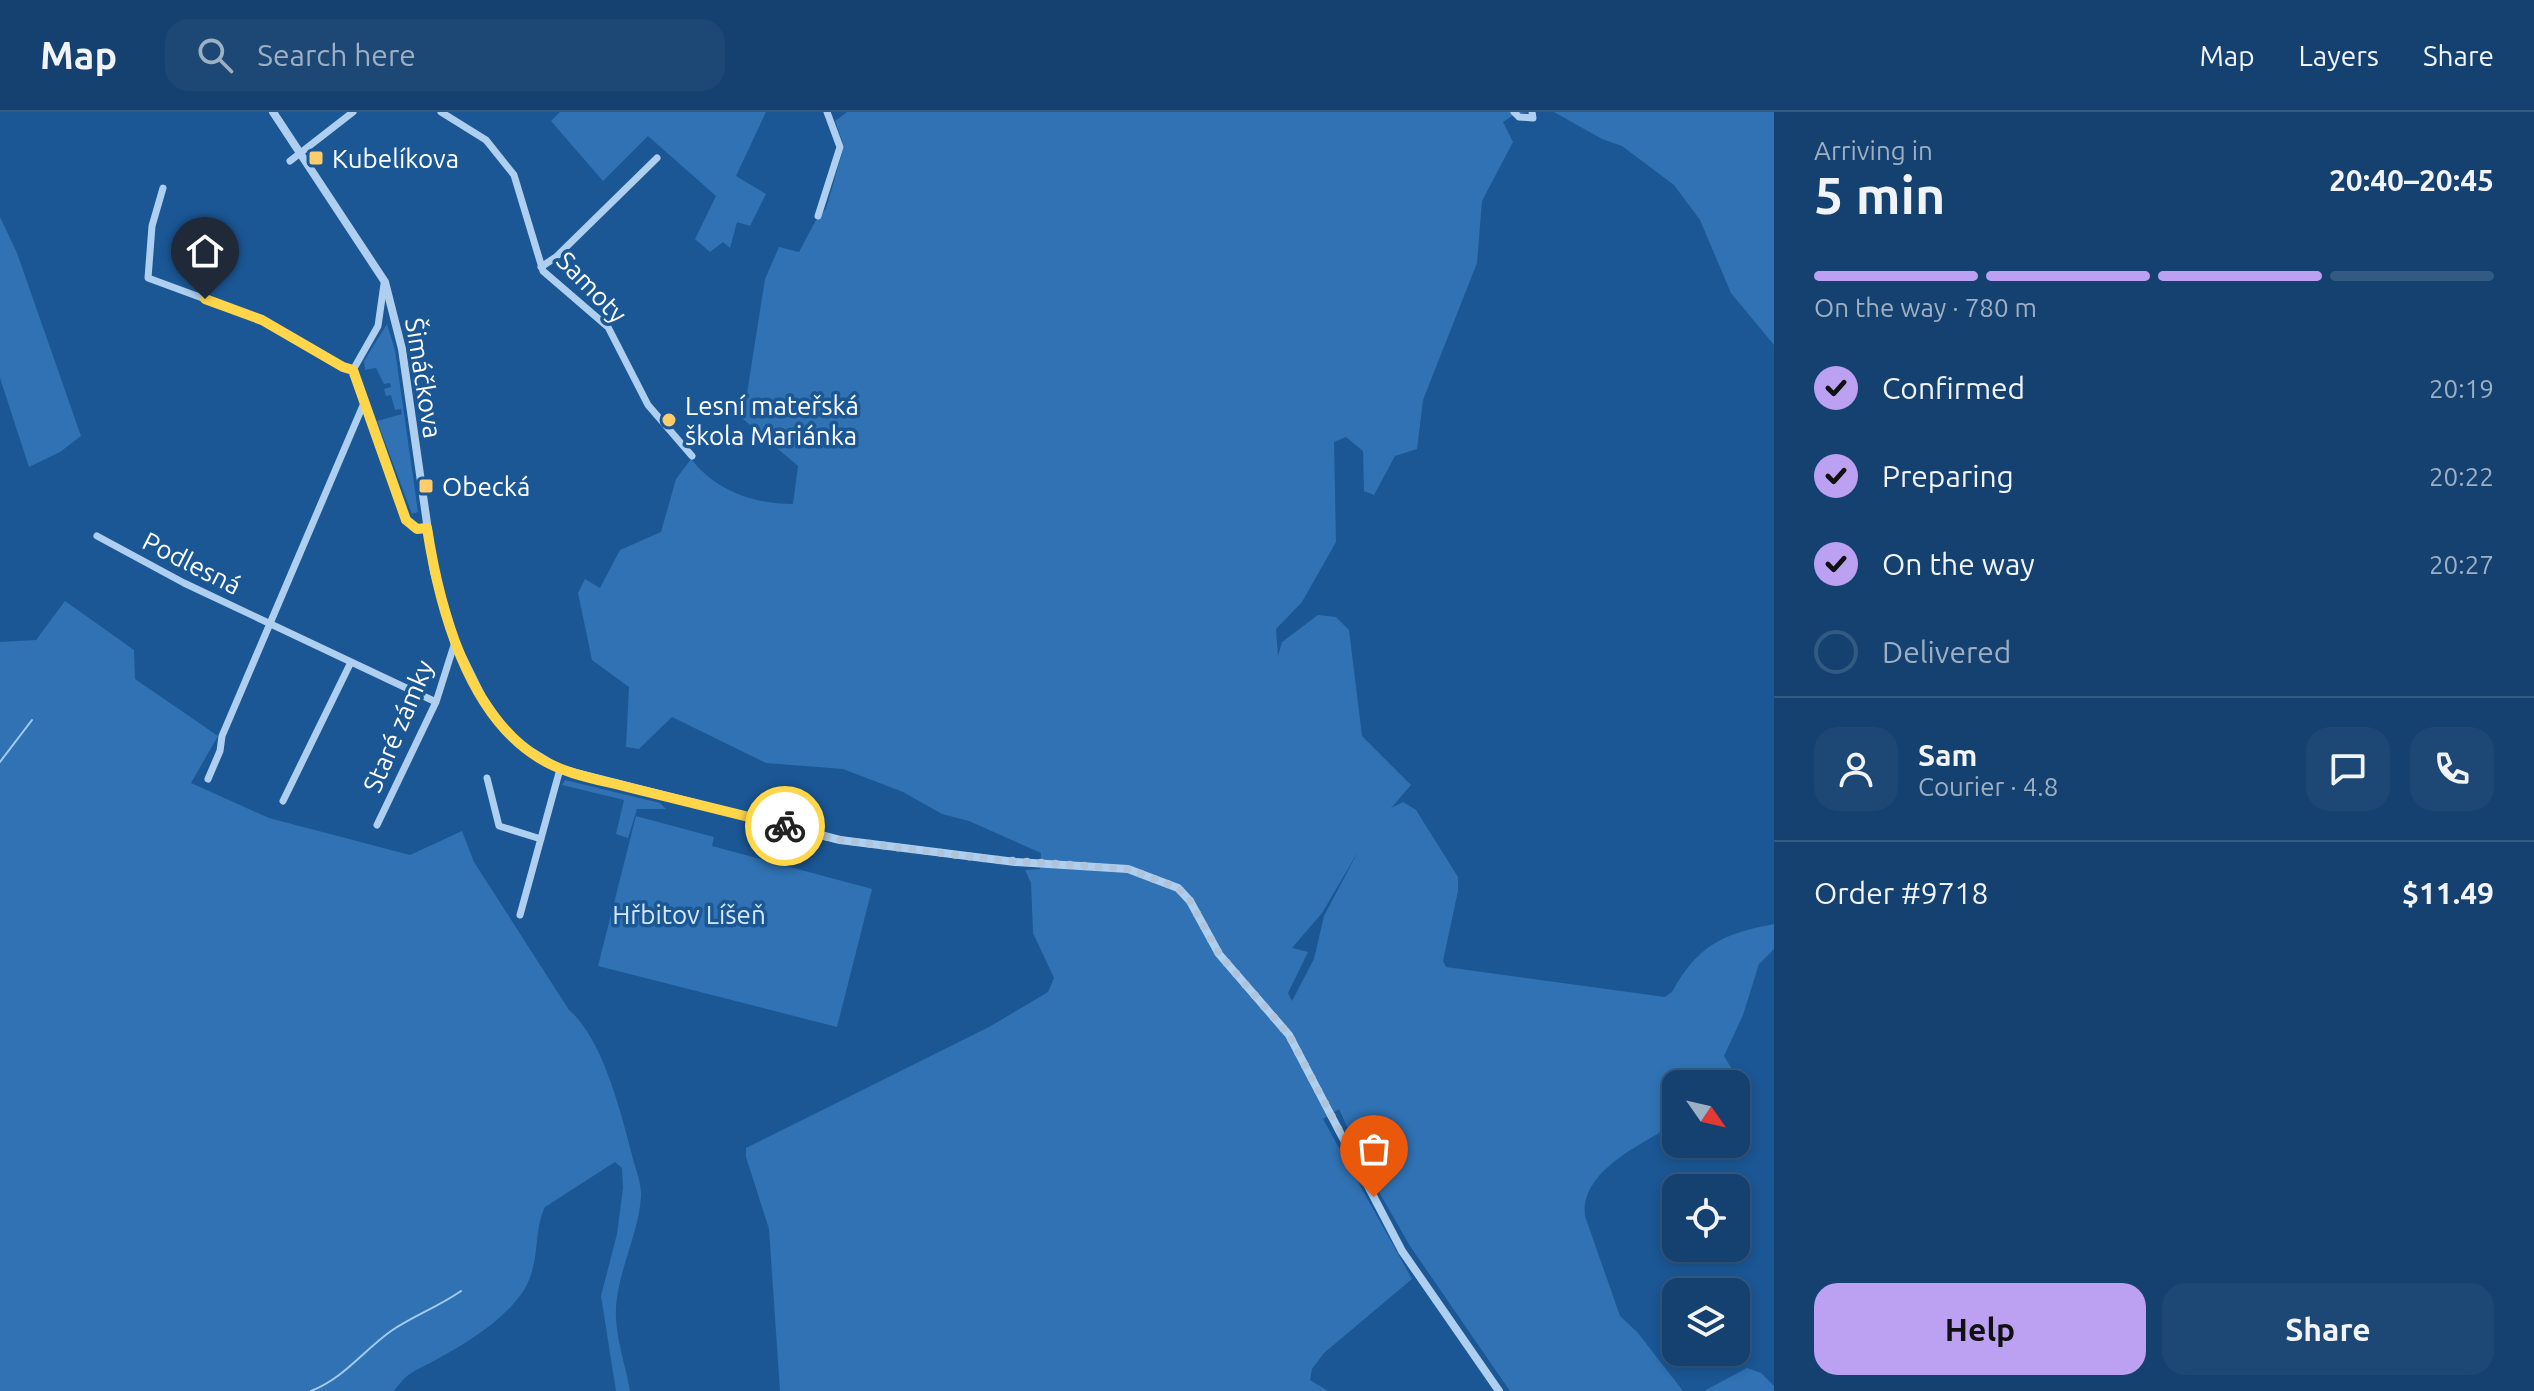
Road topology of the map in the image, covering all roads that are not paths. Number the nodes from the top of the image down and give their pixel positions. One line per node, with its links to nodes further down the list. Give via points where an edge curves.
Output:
1 (273, 112): 7 (street, Šimáčkova)
2 (353, 112): 7 (street)
3 (441, 112): 12 (street, Samoty, via 486,140 514,175)
4 (827, 112): 11 (street, via 840,147)
5 (1514, 112): 6 (street, via 1533,118)
6 (1532, 112)
7 (301, 154): 9 (street); 13 (street, Šimáčkova)
8 (657, 158): 12 (street)
9 (290, 161)
10 (163, 188): 14 (street, via 152,226 148,278 262,320)
11 (818, 216)
12 (541, 267): 16 (street, Samoty, via 608,327 648,405)
13 (385, 282): 14 (street, Šimáčkova, via 378,326); 17 (street, Šimáčkova, via 402,349)
14 (353, 370): 15 (street, Šimáčkova)
15 (364, 403): 17 (street, Šimáčkova, via 406,520 417,529); 19 (street)
16 (692, 456)
17 (427, 528): 20 (street, Šimáčkova, via 435,578)
18 (97, 536): 19 (street, Podlesná)
19 (270, 624): 21 (street, Podlesná); 25 (street)
20 (455, 642): 22 (street, Staré zámky); 23 (street, Šimáčkova, via 499,722 519,744)
21 (351, 662): 22 (street, Podlesná); 26 (street)
22 (436, 702): 27 (street, Staré zámky)
23 (560, 769): 28 (street); 30 (street, Šimáčkova, via 840,840 1025,863 1128,869 1178,888 1219,954 1289,1035 1402,1251)
24 (487, 778): 28 (street, via 499,826)
25 (208, 779)
26 (283, 801)
27 (377, 825)
28 (541, 839): 29 (street)
29 (520, 915)
30 (1499, 1391)

